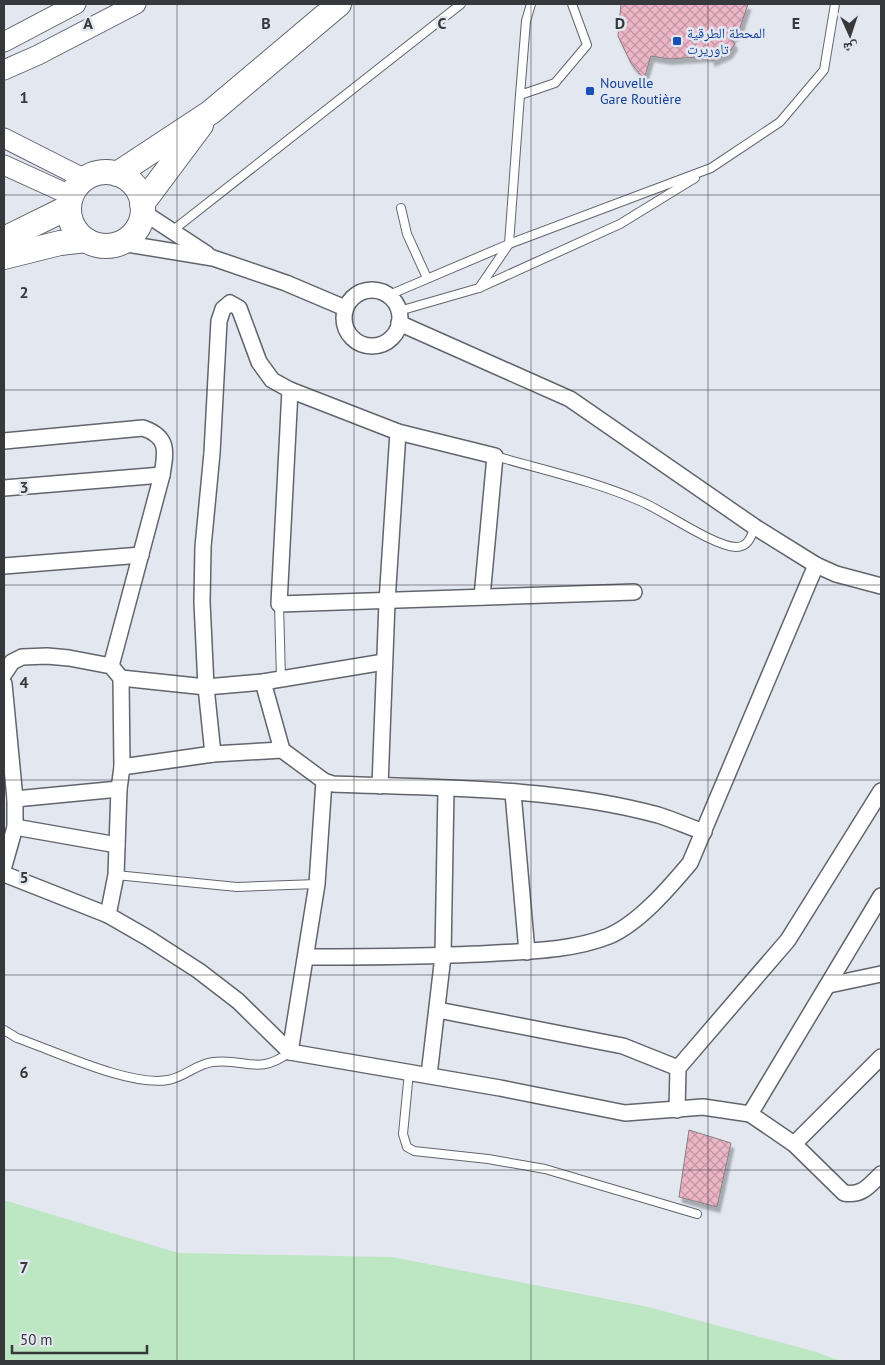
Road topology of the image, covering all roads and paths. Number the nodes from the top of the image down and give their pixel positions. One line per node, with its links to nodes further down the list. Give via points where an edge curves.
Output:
1 (76, 4): 8 (street)
2 (136, 4): 9 (street, via 38,56)
3 (340, 4): 11 (main road)
4 (461, 4): 19 (lane)
5 (531, 4): 10 (lane, via 526,21)
6 (572, 4): 10 (lane, via 587,45 555,83)
7 (835, 4): 14 (lane, via 824,70 780,122)
8 (4, 42)
9 (4, 70)
10 (520, 95): 23 (lane)
11 (211, 112): 15 (main road); 17 (main road)
12 (4, 138): 16 (street)
13 (4, 165): 16 (street)
14 (711, 168): 23 (lane); 26 (lane, via 620,224)
15 (117, 174): 16 (main road, via 96,174); 17 (main road, via 138,191)
16 (75, 194): 20 (main road); 21 (main road, via 73,226)
17 (142, 208): 19 (street); 22 (main road, via 141,220 134,234)
18 (401, 208): 25 (lane)
19 (172, 231): 24 (street)
20 (5, 240): 21 (main road, via 60,243)
21 (86, 240): 22 (main road, via 104,246)
22 (121, 243): 24 (street)
23 (509, 244): 25 (lane); 26 (lane)
24 (213, 258): 28 (street, via 286,282)
25 (427, 278): 27 (lane)
26 (480, 288): 29 (lane)
27 (389, 295): 28 (street, via 379,290 359,292); 29 (street)
28 (345, 308): 29 (street, via 345,326 356,341 364,345 373,346 390,339)
29 (399, 317): 36 (street, via 570,398)
30 (290, 390): 31 (street); 44 (street); 52 (street, via 272,380 259,362 239,308 230,304 223,309 215,366 212,453 203,547)
31 (398, 432): 33 (street); 43 (street)
32 (4, 441): 34 (street, via 143,428 156,433 164,444)
33 (495, 456): 36 (lane, via 640,501 733,547 748,543); 42 (street)
34 (162, 475): 35 (street); 37 (street)
35 (4, 488)
36 (755, 527): 38 (street)
37 (141, 555): 39 (street); 46 (street)
38 (816, 565): 40 (street); 64 (street)
39 (4, 566)
40 (881, 586)
41 (634, 592): 42 (street)
42 (482, 597): 43 (street)
43 (386, 602): 44 (street); 45 (street)
44 (278, 604): 49 (lane)
45 (384, 662): 49 (street); 57 (street)
46 (111, 666): 47 (street, via 69,658 22,657 12,662); 48 (street)
47 (4, 674)
48 (121, 678): 52 (street); 55 (street)
49 (281, 679): 50 (street)
50 (262, 682): 52 (street); 53 (street)
51 (4, 684): 62 (street)
52 (206, 687): 54 (street)
53 (282, 750): 54 (street); 56 (street)
54 (214, 754): 55 (street)
55 (122, 767): 58 (street)
56 (324, 781): 57 (street); 69 (street)
57 (380, 786): 59 (street)
58 (119, 789): 62 (street); 65 (street)
59 (446, 789): 61 (street); 73 (street)
60 (881, 790): 81 (street, via 788,940)
61 (513, 793): 64 (street, via 628,808); 72 (street)
62 (15, 799): 63 (street)
63 (15, 827): 65 (street); 66 (street)
64 (704, 832): 72 (street, via 690,863 662,896 610,935 583,944)
65 (117, 845): 68 (street)
66 (4, 866)
67 (4, 874): 71 (street)
68 (116, 875): 69 (lane, via 238,886); 71 (street)
69 (317, 884): 74 (street)
70 (881, 896): 76 (street)
71 (108, 914): 79 (street, via 200,971 238,1000)
72 (527, 952): 73 (street)
73 (443, 956): 74 (street); 77 (street)
74 (307, 957): 79 (street)
75 (881, 974): 76 (street)
76 (829, 986): 85 (street)
77 (438, 1010): 81 (street, via 623,1046); 83 (street)
78 (4, 1030): 79 (lane, via 17,1038 129,1078 150,1082 185,1076 200,1064 214,1061 264,1066 277,1062)
79 (290, 1052): 82 (street)
80 (881, 1057): 86 (street)
81 (678, 1068): 84 (street)
82 (410, 1072): 83 (street); 88 (lane, via 403,1134 407,1147 414,1151 545,1169)
83 (430, 1075): 84 (street, via 603,1110)
84 (677, 1110): 85 (street, via 703,1107)
85 (750, 1114): 86 (street)
86 (794, 1144): 87 (street, via 844,1193 855,1195 864,1191)
87 (881, 1174)
88 (697, 1214)

